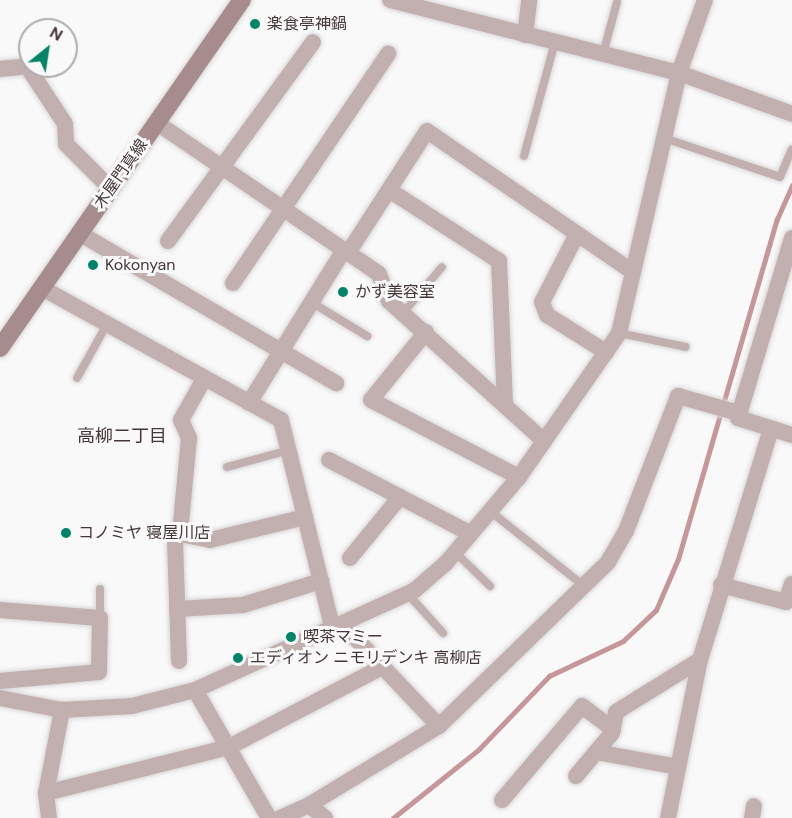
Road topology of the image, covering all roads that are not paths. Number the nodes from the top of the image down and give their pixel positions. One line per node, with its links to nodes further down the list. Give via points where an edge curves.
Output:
1 (242, 0): 14 (main road, 木屋門真線)
2 (390, 0): 6 (street)
3 (529, 0): 6 (street)
4 (705, 0): 12 (street)
5 (617, 2): 10 (lane)
6 (525, 34): 8 (street)
7 (313, 42): 18 (street)
8 (555, 42): 10 (street); 17 (lane)
9 (388, 54): 21 (street)
10 (603, 54): 12 (street)
11 (0, 69): 19 (street, via 27,66 65,124 66,144)
12 (679, 73): 13 (street); 15 (street)
13 (792, 114)
14 (157, 123): 18 (street); 19 (main road, 木屋門真線)
15 (664, 138): 16 (lane, via 780,177); 28 (street)
16 (792, 149)
17 (524, 156)
18 (219, 165): 21 (street); 25 (street)
19 (111, 189): 22 (main road, 木屋門真線)
20 (389, 190): 23 (street, via 427,131); 26 (street); 45 (street, via 499,261)
21 (285, 210): 26 (street); 29 (street)
22 (79, 234): 30 (main road, 木屋門真線); 39 (street)
23 (578, 234): 28 (street); 40 (street, via 542,302 547,315)
24 (792, 238): 46 (street)
25 (168, 241)
26 (346, 251): 31 (street); 32 (street, via 379,274 390,301)
27 (442, 267): 32 (lane)
28 (633, 272): 35 (street)
29 (233, 283)
30 (42, 288): 33 (street); 38 (main road, 木屋門真線)
31 (311, 302): 36 (lane); 39 (street)
32 (403, 313): 34 (street)
33 (106, 326): 41 (lane); 42 (street)
34 (426, 332): 45 (street); 53 (street, via 371,400)
35 (619, 333): 37 (lane); 40 (street)
36 (367, 336)
37 (686, 347)
38 (0, 348)
39 (280, 351): 43 (street); 44 (street)
40 (606, 352): 49 (street)
41 (77, 378)
42 (204, 379): 44 (street); 57 (street, via 181,420 189,438)
43 (336, 383)
44 (249, 403): 50 (street, via 281,420)
45 (505, 405): 49 (street)
46 (738, 412): 47 (street, via 738,418); 65 (street, via 678,396 626,531 608,562)
47 (771, 429): 48 (street); 63 (street)
48 (792, 435)
49 (544, 441): 53 (street)
50 (289, 450): 52 (lane); 56 (street)
51 (328, 460): 54 (street)
52 (226, 467)
53 (519, 477): 55 (street)
54 (400, 498): 58 (street); 60 (street)
55 (490, 511): 58 (street); 65 (lane)
56 (305, 517): 57 (street, via 210,540); 61 (street)
57 (180, 534): 68 (street, via 175,540)
58 (471, 534): 59 (street)
59 (455, 552): 64 (lane); 67 (street)
60 (350, 558)
61 (321, 581): 68 (street, via 243,605); 71 (street)
62 (792, 584): 63 (street, via 786,602)
63 (721, 585): 73 (street)
64 (490, 586)
65 (584, 586): 80 (street)
66 (100, 589): 70 (lane)
67 (407, 593): 71 (street); 72 (lane)
68 (177, 609): 74 (street)
69 (0, 610): 70 (street)
70 (99, 618): 76 (street, via 99,672)
71 (338, 628): 75 (street); 77 (street)
72 (443, 633)
73 (700, 660): 81 (street, via 616,712); 84 (street)
74 (179, 661)
75 (382, 667): 80 (street); 82 (street)
76 (0, 681)
77 (195, 690): 79 (street, via 132,706); 82 (street)
78 (0, 698): 79 (street)
79 (62, 710): 86 (street)
80 (439, 726): 88 (street)
81 (613, 729): 83 (street); 87 (street, via 582,706)
82 (229, 747): 86 (street); 90 (street)
83 (596, 752): 84 (street); 85 (street)
84 (678, 767): 93 (street)
85 (576, 776)
86 (46, 793): 89 (street)
87 (502, 800)
88 (309, 805): 91 (street); 92 (street)
89 (49, 818)
90 (269, 818)
91 (280, 818)
92 (325, 818)
93 (668, 818)

